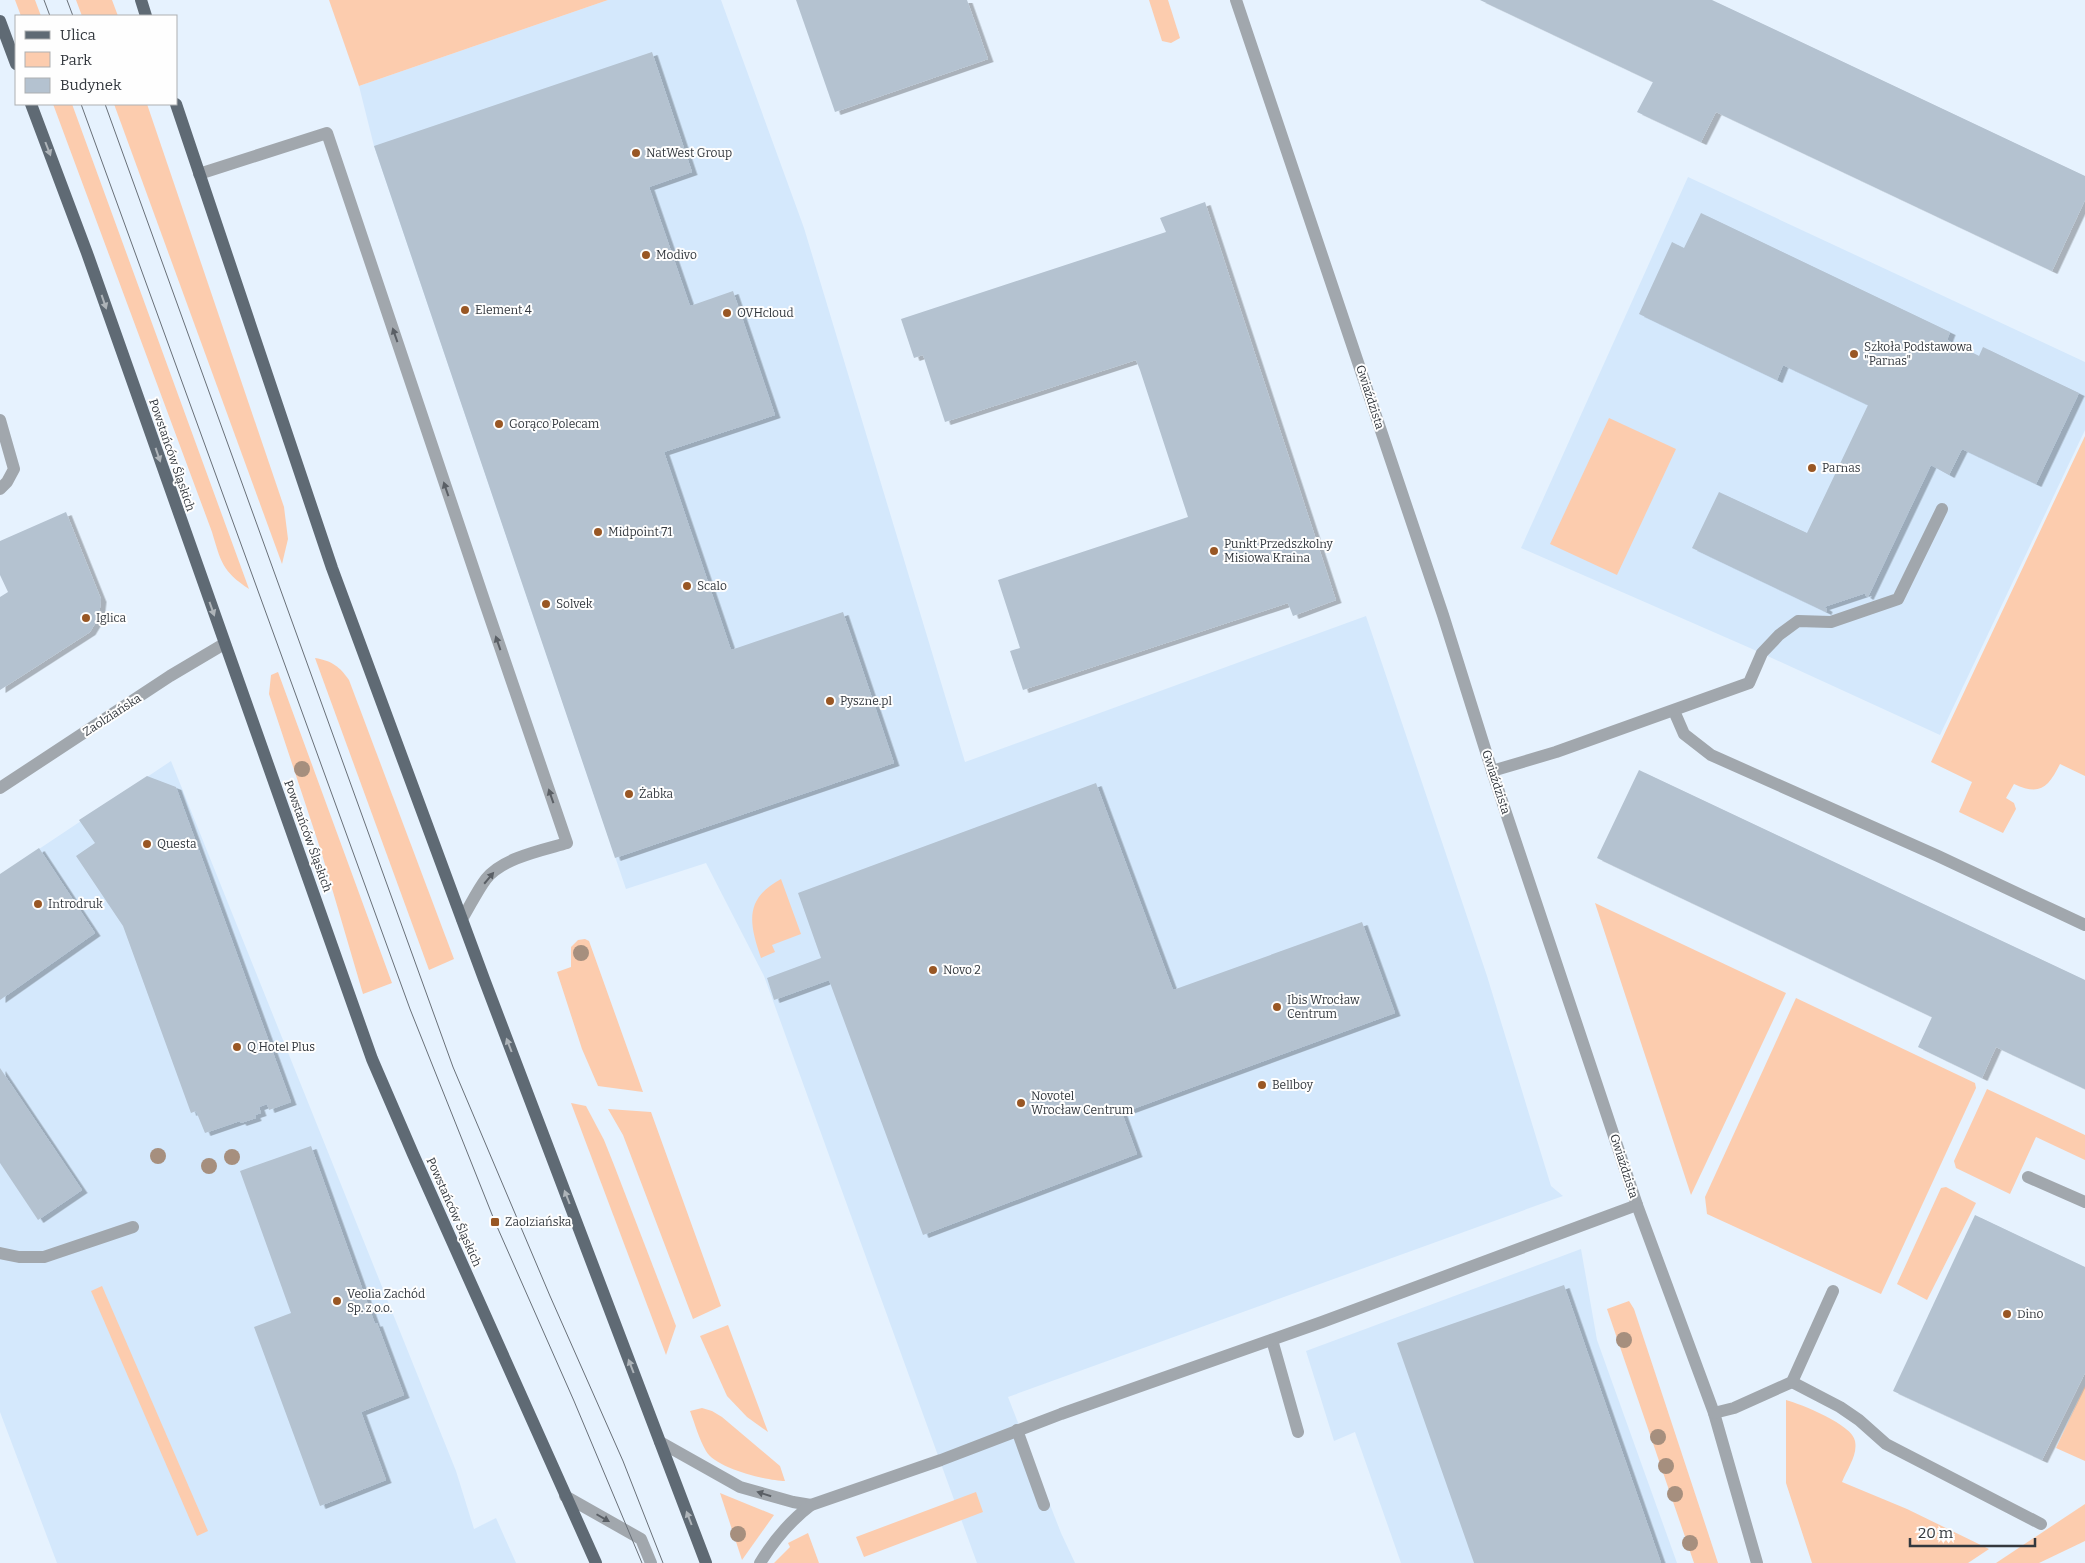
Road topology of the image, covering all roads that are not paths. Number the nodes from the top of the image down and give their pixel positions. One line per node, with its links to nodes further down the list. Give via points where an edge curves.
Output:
1 (141, 0): 3 (main road)
2 (1236, 0): 14 (street, Gwiaździsta)
3 (146, 15)
4 (0, 21): 5 (main road)
5 (15, 61)
6 (31, 105): 12 (main road, Powstańców Śląskich, one-way to 12, via 87,253)
7 (176, 105): 8 (main road)
8 (199, 174): 16 (main road, via 332,568); 16 (street, one-way to 8, via 491,874 505,864 567,842 327,133)
9 (0, 420): 10 (street, via 14,469)
10 (0, 489)
11 (1942, 509): 13 (street, via 1898,598 1831,622 1798,621 1779,634 1762,653 1750,683)
12 (224, 644): 15 (street, Zaolziańska); 30 (main road, Powstańców Śląskich, via 372,1058)
13 (1674, 711): 14 (street, via 1556,752); 17 (street, via 1684,734 1711,755)
14 (1492, 770): 20 (street, Gwiaździsta)
15 (0, 788)
16 (462, 919): 29 (main road, one-way to 16)
17 (2085, 925)
18 (2028, 1177): 19 (street)
19 (2085, 1202)
20 (1637, 1205): 24 (street); 26 (street, Gwiaździsta)
21 (133, 1227): 22 (street, via 44,1257)
22 (0, 1254)
23 (1833, 1291): 25 (street)
24 (1272, 1340): 27 (street); 28 (street)
25 (1792, 1382): 26 (street, via 1734,1408); 33 (street, via 1840,1407 1886,1444)
26 (1714, 1413): 38 (street, Gwiaździsta)
27 (1017, 1430): 31 (street); 32 (street)
28 (1298, 1432)
29 (660, 1442): 31 (street, one-way to 29, via 740,1487); 36 (main road, one-way to 29)
30 (566, 1496): 34 (main road, Powstańców Śląskich); 35 (street, one-way to 35, via 641,1539)
31 (811, 1505): 37 (street, via 774,1541)
32 (1044, 1505)
33 (2041, 1524)
34 (596, 1563)
35 (651, 1563)
36 (706, 1563)
37 (760, 1563)
38 (1757, 1563)

